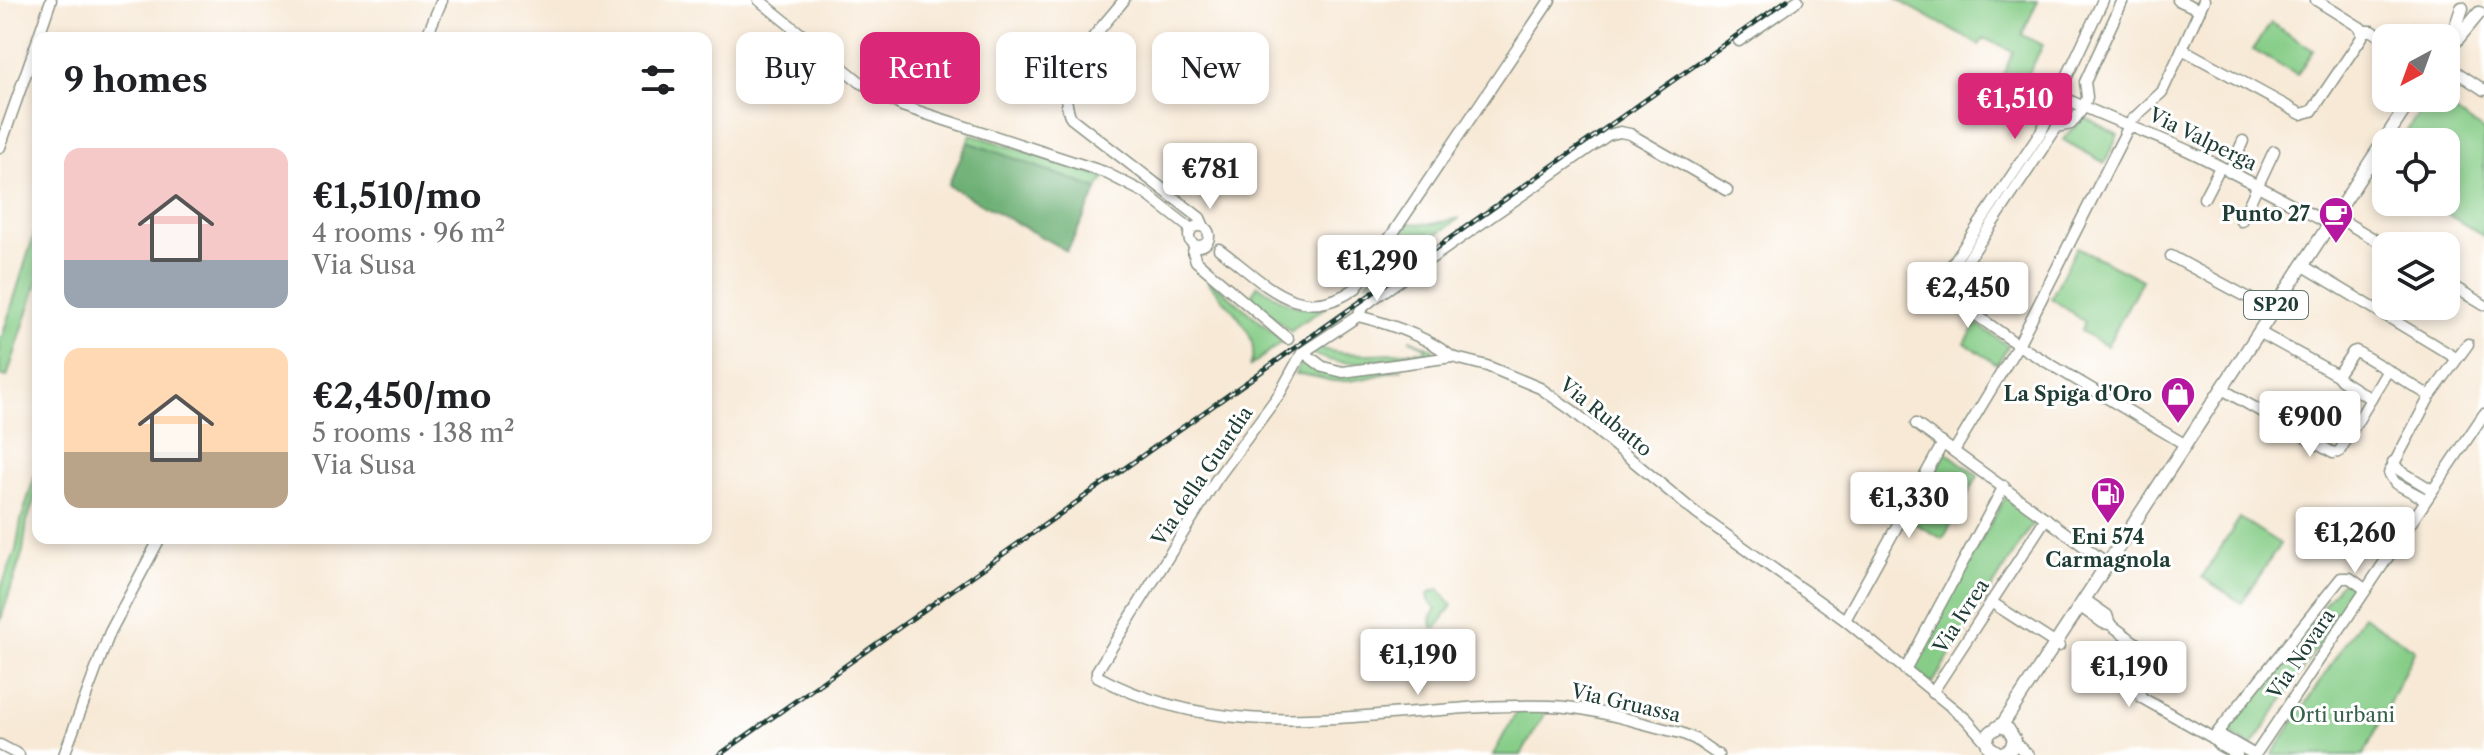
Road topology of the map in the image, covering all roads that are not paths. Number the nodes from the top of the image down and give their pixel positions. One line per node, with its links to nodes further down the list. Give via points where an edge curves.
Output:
1 (51, 0): 17 (street)
2 (442, 0): 18 (street)
3 (759, 0): 39 (street, via 873,91 1104,172 1145,193)
4 (1124, 0): 38 (street, via 1075,65 1066,108 1071,118 1200,218)
5 (1550, 0): 42 (street, via 1356,288 1330,303 1295,302)
6 (1798, 0): 20 (street)
7 (2103, 0): 25 (street)
8 (2123, 0): 26 (street, via 2085,82)
9 (2178, 0): 12 (street)
10 (2316, 0): 15 (street)
11 (2460, 4): 13 (main road, via 2470,14); 14 (main road)
12 (2202, 5): 21 (street)
13 (2482, 12): 19 (main road)
14 (2454, 24)
15 (2362, 31): 16 (street); 21 (street, via 2307,114)
16 (2372, 31)
17 (40, 32)
18 (429, 32)
19 (2460, 36)
20 (1739, 41)
21 (2182, 49): 28 (street, via 2162,92)
22 (32, 55): 30 (street)
23 (2460, 74): 24 (street)
24 (2484, 90)
25 (2058, 95): 26 (street, Via Valperga); 46 (street, via 2041,132 1937,287)
26 (2084, 107): 28 (street, Via Valperga); 46 (street, via 2071,124 2057,127 1959,273)
27 (2403, 112): 36 (main road, SP20)
28 (2130, 125): 32 (street, Via Valperga); 53 (street)
29 (2243, 141): 32 (street)
30 (0, 147)
31 (2274, 151): 33 (street)
32 (2225, 169): 33 (street, Via Valperga); 35 (street)
33 (2259, 186): 36 (street, Via Valperga); 37 (street)
34 (1727, 190): 49 (street, Via della Guardia, via 1630,134 1608,135 1373,299)
35 (2204, 198)
36 (2332, 220): 40 (street, Via Valperga); 44 (main road, SP20)
37 (2241, 221)
38 (1204, 227): 39 (street); 41 (street, via 1208,242)
39 (1191, 229): 41 (street)
40 (2372, 239)
41 (1195, 246): 51 (street, via 1196,261)
42 (1219, 249)
43 (2171, 256): 48 (street)
44 (2302, 265): 48 (main road, SP20); 56 (street)
45 (2460, 290): 47 (street)
46 (1961, 304): 53 (street)
47 (2484, 305)
48 (2273, 311): 50 (main road, SP20)
49 (1358, 316): 55 (street, via 1423,339); 78 (street, Via della Guardia, via 1302,353 1280,393 1195,512)
50 (2259, 332): 58 (street); 59 (main road, SP20)
51 (1288, 339)
52 (2468, 344): 56 (street)
53 (2018, 345): 65 (street); 66 (street)
54 (1307, 355): 55 (street, Via Rubatto, via 1323,367 1343,372)
55 (1452, 357): 75 (street, Via Rubatto, via 1487,366 1551,395 1697,514)
56 (2456, 358): 60 (street)
57 (2388, 370): 58 (street, via 2356,351); 60 (street); 61 (street)
58 (2337, 375): 61 (street)
59 (2222, 389): 61 (street, via 2333,453 2339,452); 65 (main road, SP20)
60 (2430, 396): 68 (street, via 2393,462)
61 (2371, 399)
62 (2484, 414): 68 (street, Via Novara)
63 (1916, 424): 64 (street)
64 (1943, 443): 66 (street); 75 (street)
65 (2186, 445): 71 (main road, SP20)
66 (1954, 451): 67 (street)
67 (2004, 486): 69 (street); 77 (street)
68 (2429, 495): 72 (street, Via Novara)
69 (2046, 518): 71 (street); 73 (street, Via Ivrea)
70 (157, 544): 84 (street, via 110,632)
71 (2109, 564): 74 (main road)
72 (2365, 589): 80 (street, via 2341,578); 88 (street, Via Novara)
73 (1991, 602): 76 (street); 79 (street, Via Ivrea)
74 (2083, 604): 76 (main road); 80 (street, via 2141,650 2136,687 2142,698)
75 (1845, 620): 77 (street, Via Rubatto)
76 (2057, 645): 81 (main road)
77 (1905, 670): 79 (street, Via Rubatto)
78 (1097, 676): 85 (street, Via Gruassa, via 1187,714 1249,721 1346,720 1525,705 1581,708 1681,733)
79 (1932, 693): 81 (street, Via Rubatto)
80 (2213, 738): 87 (street); 88 (street, via 2222,736)
81 (1999, 744): 86 (street, Via Rubatto)
82 (0, 745): 83 (street)
83 (19, 755)
84 (64, 755)
85 (1718, 755)
86 (2026, 755)
87 (2237, 755)
88 (2255, 755)

